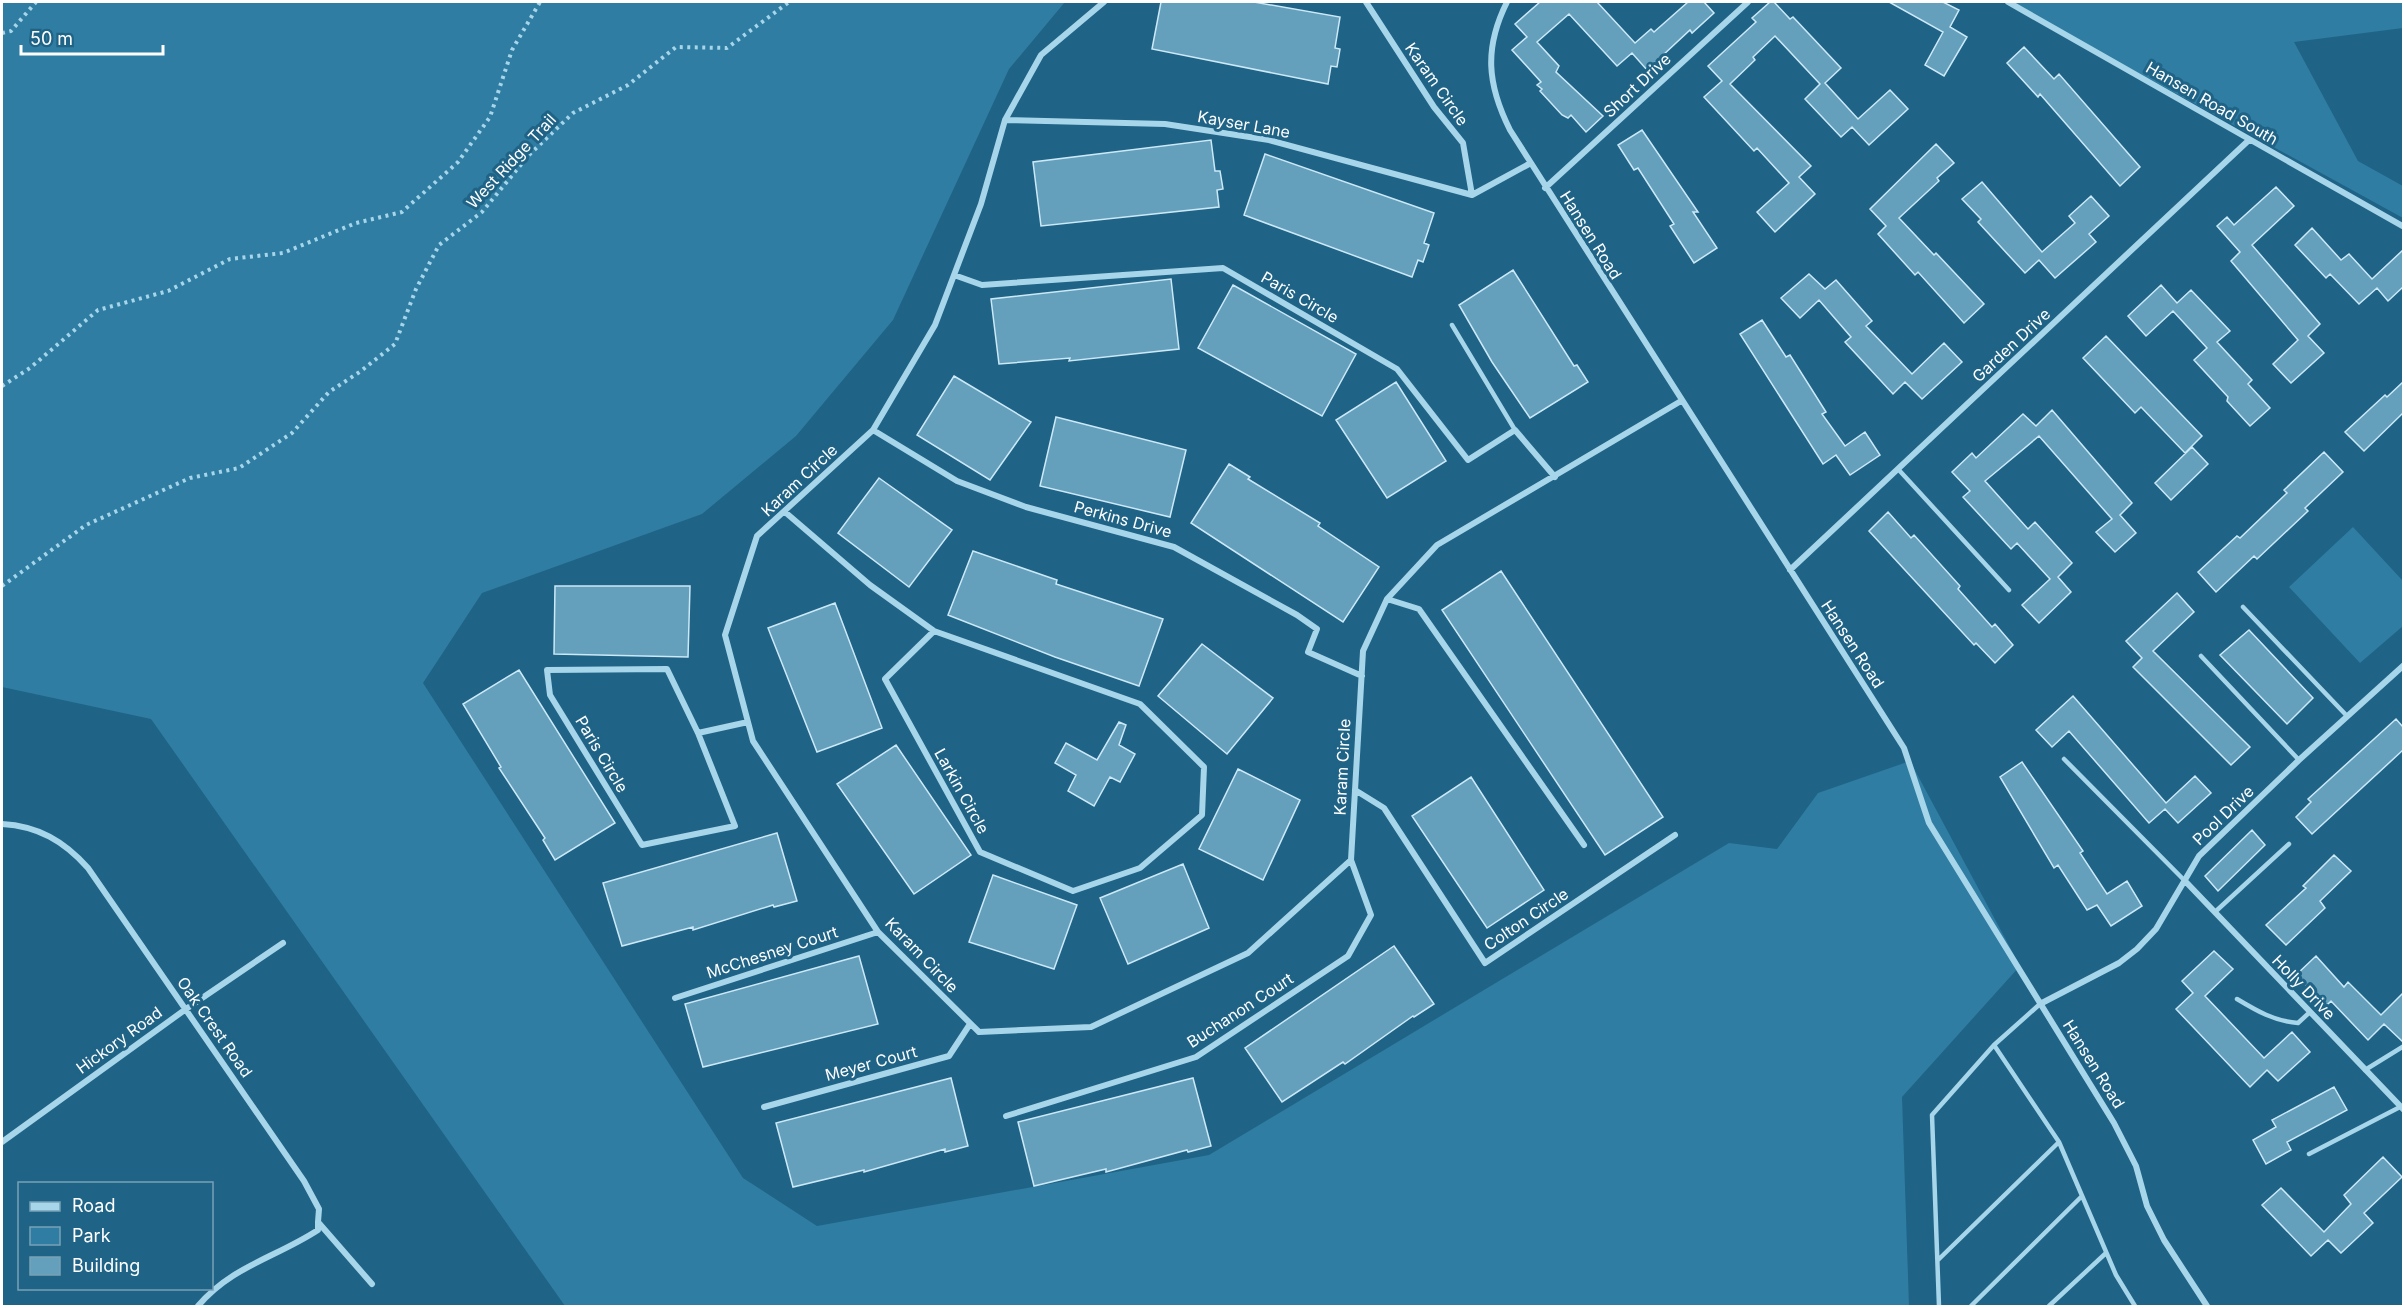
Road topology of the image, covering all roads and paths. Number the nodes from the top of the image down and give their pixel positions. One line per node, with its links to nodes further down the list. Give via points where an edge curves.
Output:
1 (36, 2): 9 (path, via 11,31)
2 (540, 2): 18 (path, via 512,50 490,117 458,162 402,212 356,223 283,252 230,259 168,291 98,310 30,368)
3 (789, 2): 26 (path, West Ridge Trail, via 727,48 676,47 628,84 573,112 482,212 439,245 416,289 395,344 329,392 292,433 239,468 190,478 86,525)
4 (1104, 2): 10 (street, Karam Circle, via 1041,56)
5 (1366, 2): 14 (street, Karam Circle, via 1434,107 1463,143)
6 (1507, 2): 12 (street, Hansen Road, via 1494,34 1491,67 1498,107)
7 (1748, 2): 13 (street, Short Drive)
8 (2008, 2): 11 (street, Hansen Road South)
9 (2, 33)
10 (1005, 120): 14 (street, Kayser Lane, via 1165,124 1269,140); 16 (street, Karam Circle, via 981,204)
11 (2249, 140): 15 (street, Hansen Road South); 22 (street, Garden Drive)
12 (1529, 164): 13 (street, Hansen Road); 14 (street)
13 (1545, 188): 19 (street, Hansen Road)
14 (1472, 195)
15 (2403, 227)
16 (954, 275): 20 (street, Karam Circle, via 935,325); 21 (street, Paris Circle, via 982,285 1223,268 1397,369 1468,460)
17 (1452, 325): 21 (lane)
18 (2, 386)
19 (1681, 401): 23 (street, Karam Circle); 25 (street, Hansen Road)
20 (873, 429): 24 (street, Karam Circle); 33 (street, Perkins Drive, via 957,481 1026,507 1174,547 1297,615 1317,629 1308,652)
21 (1515, 430): 23 (street)
22 (1898, 469): 25 (street, Garden Drive); 27 (lane)
23 (1555, 477): 28 (street, Karam Circle, via 1437,545)
24 (785, 512): 30 (street, Larkin Circle, via 870,585); 35 (street, Karam Circle, via 757,536 724,635)
25 (1790, 570): 51 (street, Hansen Road, via 1904,748 1929,823)
26 (2, 586)
27 (2009, 590)
28 (1387, 599): 33 (street, Karam Circle, via 1363,651); 43 (street, via 1419,609)
29 (2243, 607): 34 (lane)
30 (934, 631): 30 (street, Larkin Circle, via 1140,704 1204,767 1202,815 1140,868 1073,891 980,852 885,679)
31 (2201, 656): 38 (lane)
32 (2403, 665): 34 (street, Pool Drive)
33 (1362, 676): 39 (street, Karam Circle)
34 (2347, 716): 38 (street, Pool Drive)
35 (748, 722): 36 (street); 47 (street, Karam Circle, via 753,741)
36 (698, 734): 36 (street, Paris Circle, via 667,669 547,670 550,695 642,845 735,826)
37 (2064, 759): 45 (lane)
38 (2299, 760): 45 (street, Pool Drive, via 2199,856)
39 (1354, 790): 41 (street, Colton Circle, via 1384,808 1485,963); 44 (street, Karam Circle)
40 (2, 824): 52 (street, Oak Crest Road, via 24,826 49,835 74,852)
41 (1675, 835)
42 (2289, 844): 46 (lane)
43 (1584, 845)
44 (1351, 860): 54 (street, via 1248,953 1091,1027 979,1032); 60 (street, Buchanon Court, via 1371,915 1348,956 1196,1057)
45 (2186, 882): 46 (street, Holly Drive); 51 (street, Pool Drive, via 2156,929 2137,949 2119,963)
46 (2215, 912): 53 (street, Holly Drive)
47 (878, 932): 49 (street, McChesney Court); 54 (street, Karam Circle)
48 (283, 943): 52 (street, Hickory Road)
49 (675, 998)
50 (2237, 999): 53 (lane, via 2271,1019 2287,1022 2298,1023)
51 (2040, 1004): 55 (lane); 75 (street, Hansen Road, via 2114,1123 2164,1240)
52 (186, 1009): 61 (street, Hickory Road); 65 (street, Oak Crest Road, via 304,1181 319,1209)
53 (2310, 1012): 57 (street, Holly Drive)
54 (970, 1024): 58 (street, Meyer Court, via 949,1056)
55 (1994, 1045): 62 (lane); 67 (lane, via 1932,1115)
56 (2403, 1046): 57 (lane)
57 (2365, 1070): 59 (street, Holly Drive)
58 (764, 1107)
59 (2402, 1108): 63 (lane)
60 (1006, 1116)
61 (2, 1142)
62 (2059, 1142): 64 (lane); 67 (lane)
63 (2309, 1154)
64 (2082, 1196): 66 (lane); 72 (lane)
65 (318, 1222): 68 (street, Oak Crest Road); 70 (street, via 318,1230 244,1267)
66 (2106, 1253): 69 (lane); 73 (lane)
67 (1938, 1260): 71 (lane)
68 (372, 1284)
69 (2133, 1304): 74 (lane)
70 (198, 1306)
71 (1939, 1306)
72 (1971, 1306)
73 (2049, 1306)
74 (2127, 1306)
75 (2207, 1306)

